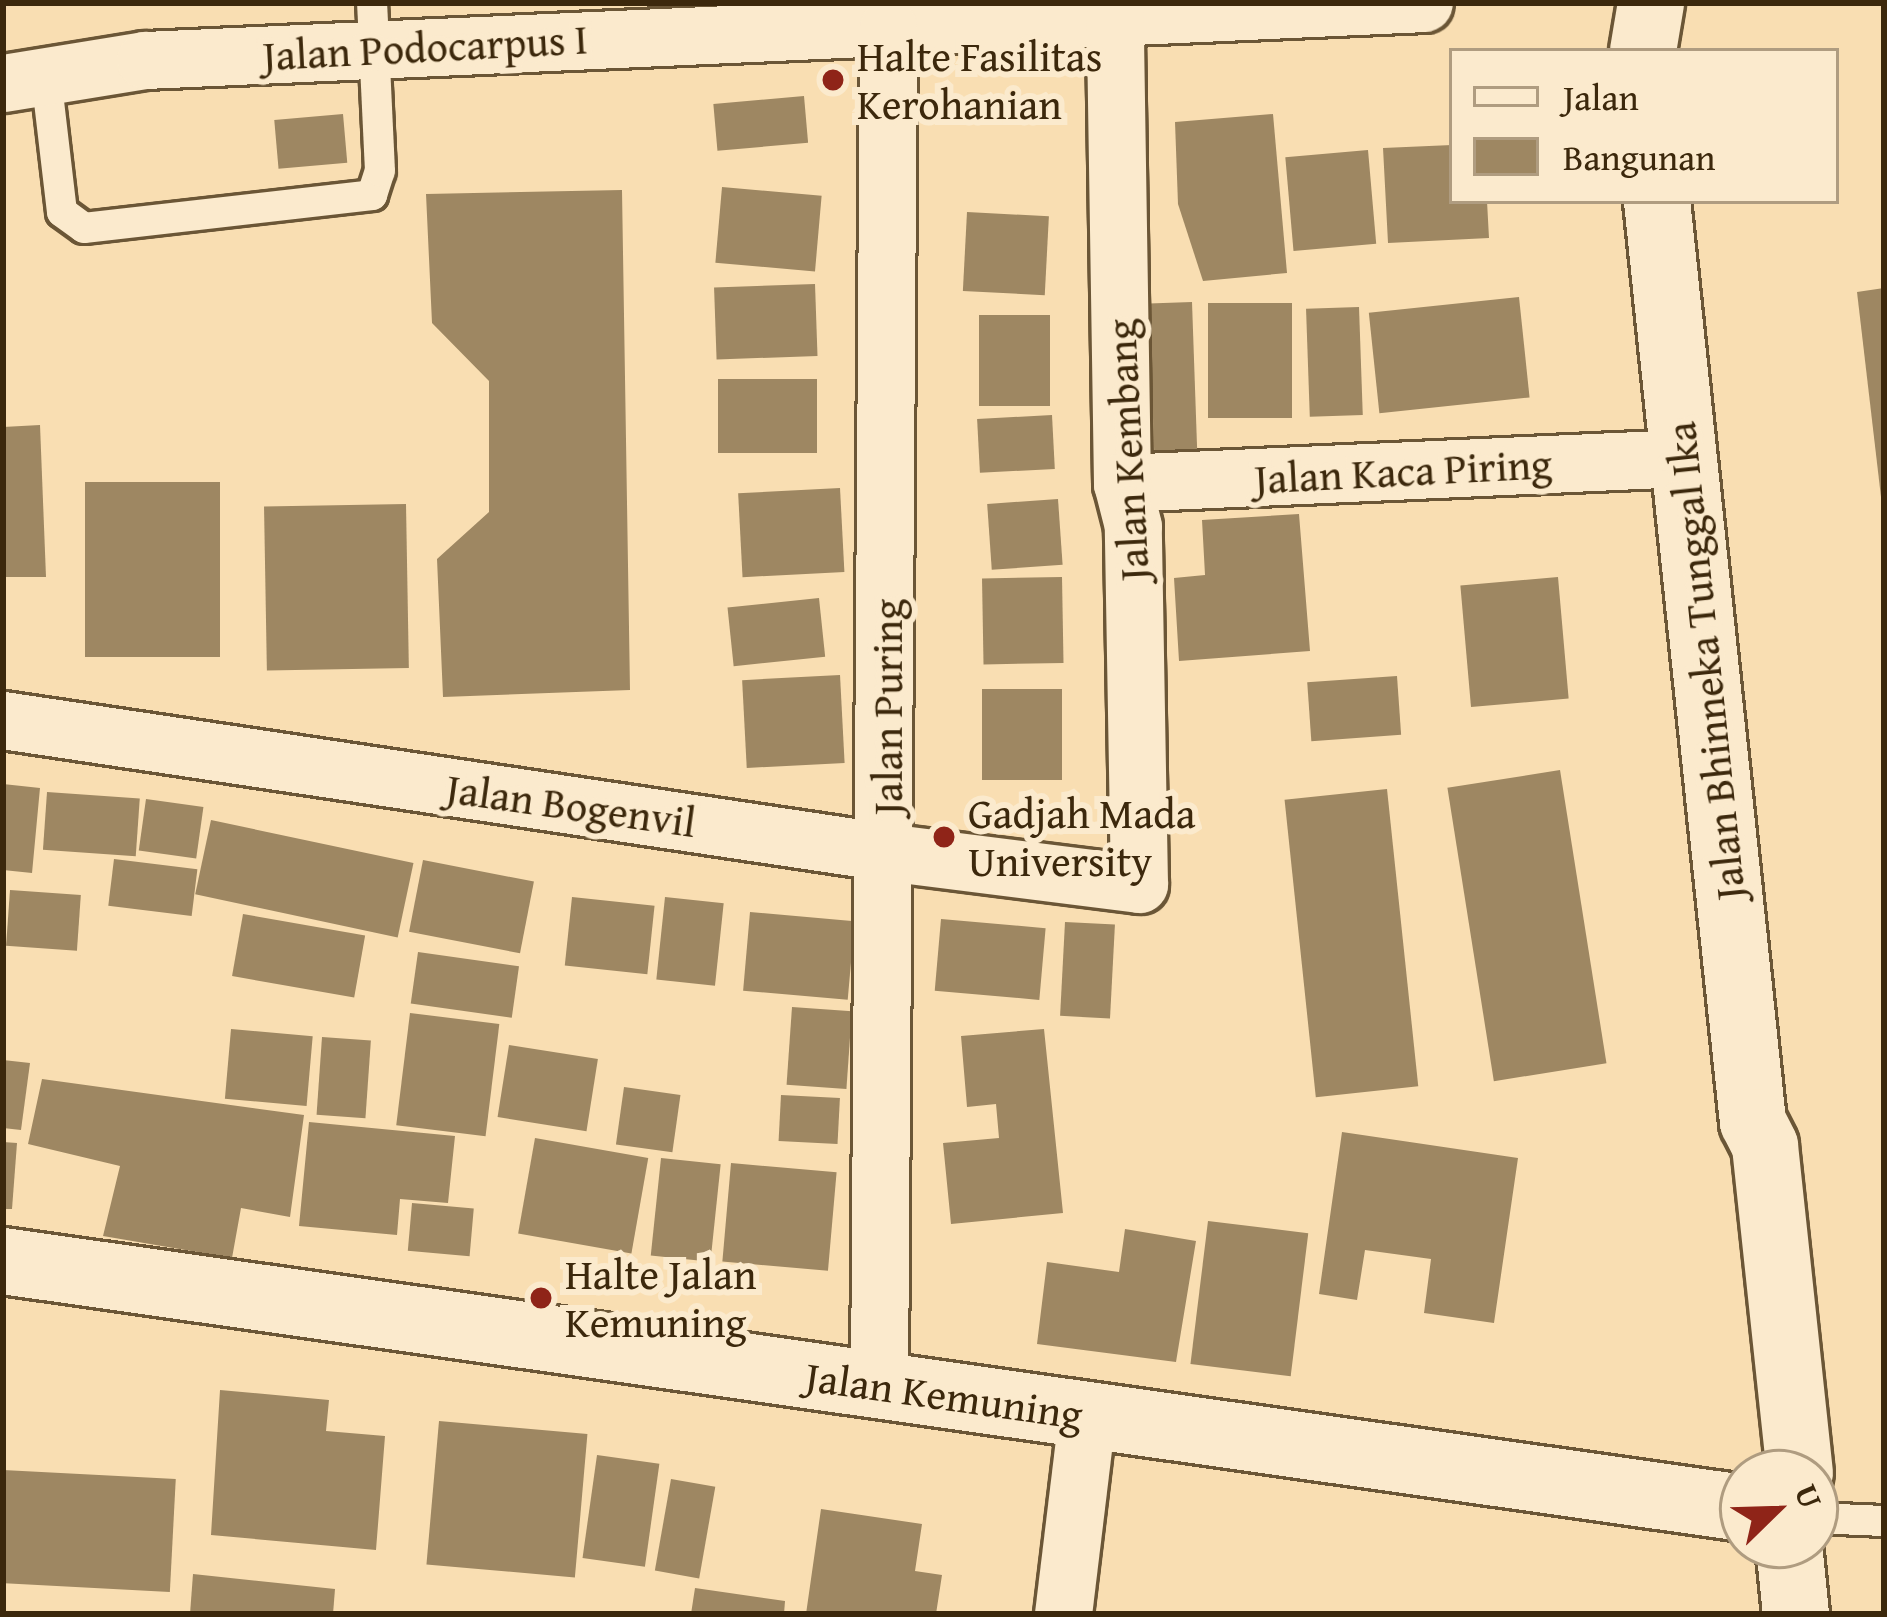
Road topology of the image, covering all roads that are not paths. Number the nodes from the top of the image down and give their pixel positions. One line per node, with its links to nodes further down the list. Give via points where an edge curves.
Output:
1 (1424, 3): 3 (street, Jalan Podocarpus I)
2 (1651, 3): 7 (street)
3 (1251, 7): 4 (street, Jalan Podocarpus I)
4 (1115, 17): 6 (street, Jalan Podocarpus I); 11 (street, Jalan Kembang)
5 (372, 26): 6 (street, Jalan Podocarpus I); 8 (street, Jalan Podocarpus I); 8 (lane, via 380,171 372,195 84,228 62,212)
6 (888, 27): 13 (street, Jalan Puring)
7 (1644, 48)
8 (25, 80)
9 (1657, 204): 10 (street, Jalan Bhinneka Tunggal Ika)
10 (1684, 458): 11 (street, Jalan Kaca Piring); 15 (street, Jalan Bhinneka Tunggal Ika)
11 (1122, 483): 14 (street, Jalan Kembang, via 1133,526)
12 (3, 720): 13 (street, Jalan Bogenvil)
13 (886, 852): 14 (street, Jalan Bogenvil); 17 (street, Jalan Puring)
14 (1139, 884)
15 (1753, 1122): 19 (street, Jalan Bhinneka Tunggal Ika, via 1745,1148); 20 (street, Jalan Bhinneka Tunggal Ika, via 1765,1146)
16 (3, 1262): 17 (street, Jalan Kemuning)
17 (879, 1386): 18 (street, Jalan Kemuning)
18 (1087, 1415): 21 (street, Jalan Kemuning); 24 (street)
19 (1778, 1449)
20 (1797, 1449)
21 (1719, 1505)
22 (1851, 1530): 26 (street)
23 (1791, 1569): 25 (street)
24 (1063, 1614)
25 (1796, 1614)
26 (1816, 1614)

